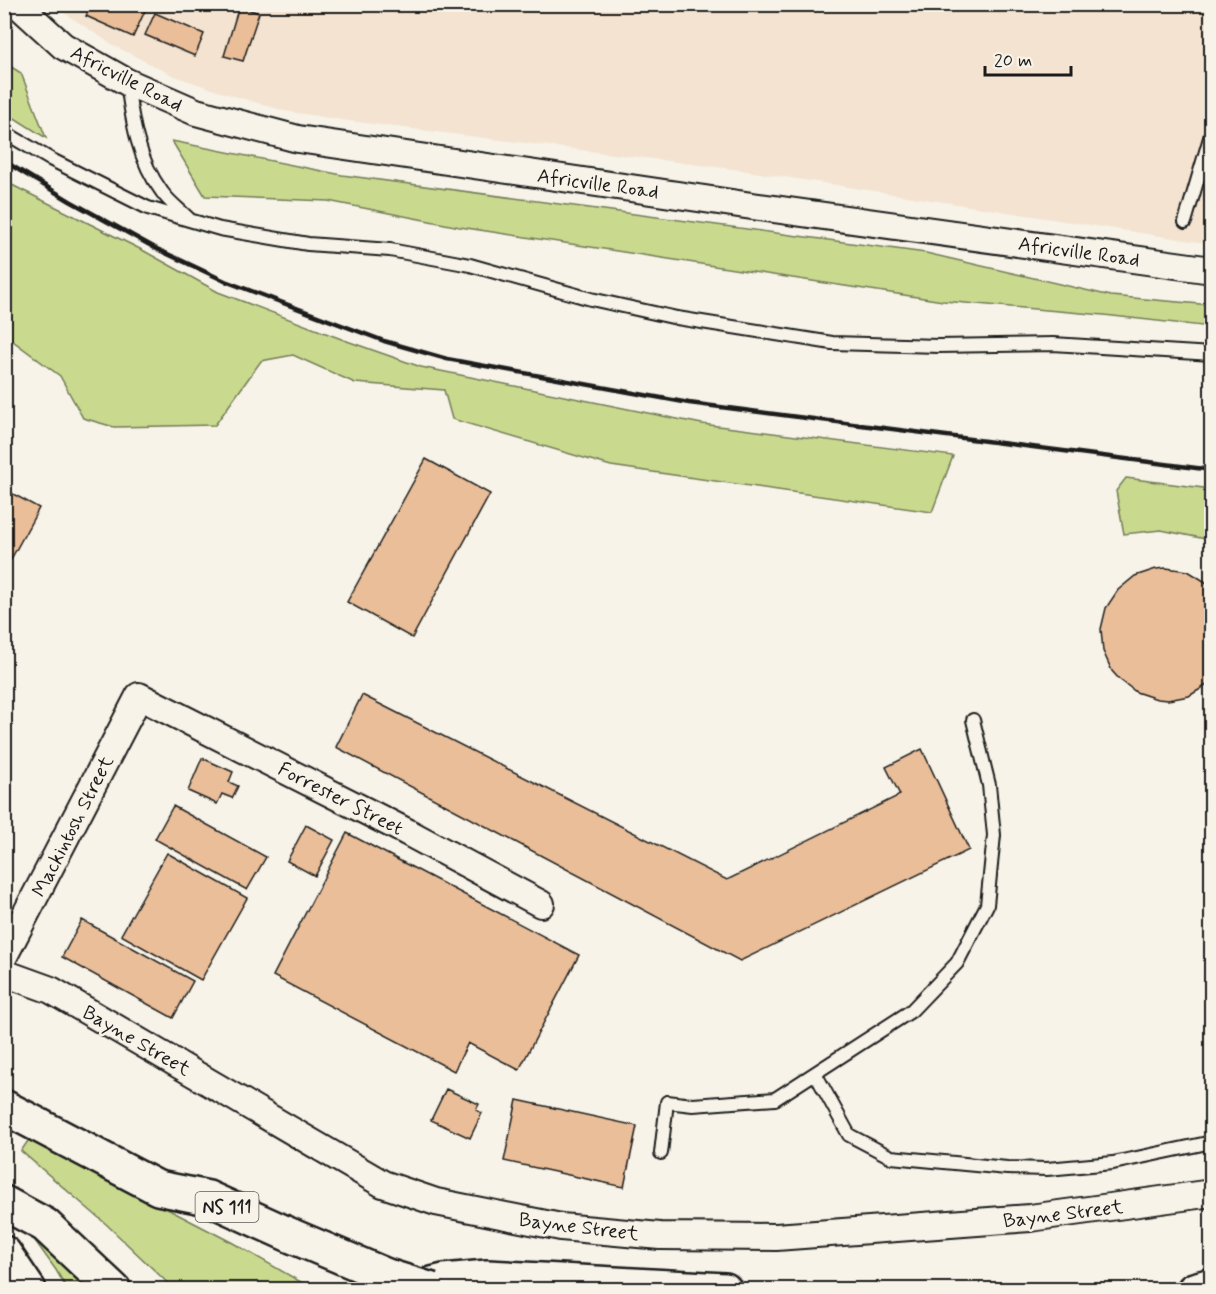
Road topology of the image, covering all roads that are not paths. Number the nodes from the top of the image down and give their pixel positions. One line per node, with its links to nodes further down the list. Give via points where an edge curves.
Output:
1 (17, 4): 2 (street, Africville Road, via 63,46)
2 (127, 82): 5 (lane, via 132,127 142,157 162,193); 7 (street, Africville Road, via 196,112 298,139)
3 (1212, 131): 6 (lane)
4 (4, 132): 5 (lane, via 148,208)
5 (190, 220): 8 (lane, via 308,244 390,250 470,265 677,318 832,343 1053,344)
6 (1185, 222)
7 (1212, 270)
8 (1212, 354)
9 (139, 696): 11 (street, Forrester Street); 12 (street, Mackintosh Street)
10 (973, 720): 14 (lane, via 989,785 993,825 987,905 957,963 911,1011)
11 (541, 904)
12 (4, 956)
13 (4, 973): 18 (street, Bayne Street, via 51,990 383,1184 436,1202 561,1227 660,1236 776,1237 1030,1218)
14 (815, 1073): 16 (lane, via 849,1135 891,1157 1047,1169 1113,1163); 17 (lane, via 775,1099 693,1105 667,1102)
15 (6, 1107): 25 (highway, NS 111, bridge, via 158,1188 208,1198 387,1276)
16 (1212, 1142)
17 (661, 1153)
18 (1212, 1193)
19 (4, 1203): 23 (highway, via 45,1225)
20 (4, 1253): 22 (highway)
21 (1212, 1285): 27 (highway)
22 (29, 1290)
23 (114, 1290)
24 (408, 1290): 26 (highway, via 444,1281 487,1277)
25 (432, 1290)
26 (725, 1290)
27 (1194, 1290)

